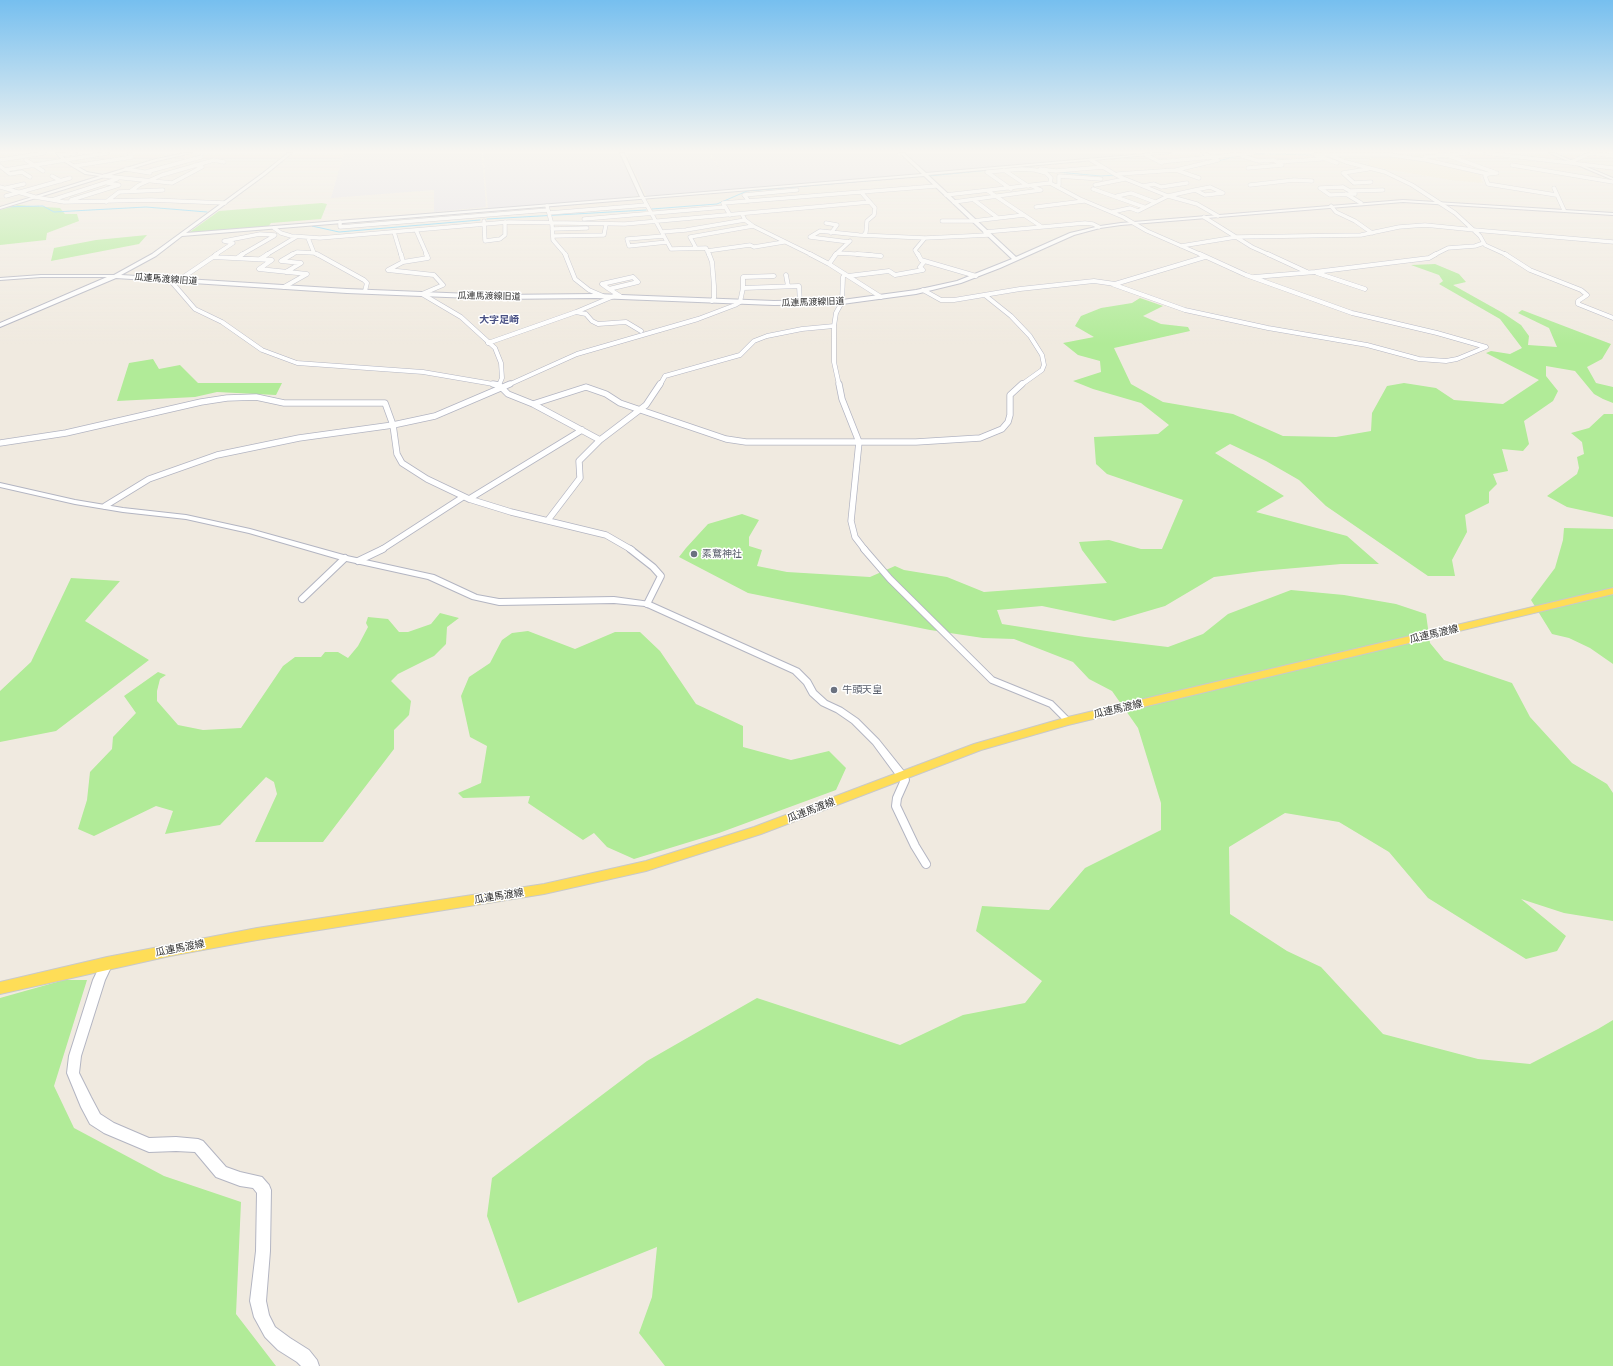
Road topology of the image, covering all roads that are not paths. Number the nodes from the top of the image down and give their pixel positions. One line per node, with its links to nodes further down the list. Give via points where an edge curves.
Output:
1 (206, 217): 47 (street)
2 (457, 217): 28 (street)
3 (483, 217): 29 (street)
4 (550, 217): 25 (street)
5 (611, 217): 30 (street, via 578,219)
6 (653, 217): 20 (street)
7 (701, 217): 20 (street)
8 (743, 217): 19 (street)
9 (872, 217): 50 (street, via 867,221)
10 (969, 217): 22 (street)
11 (1009, 217): 18 (street)
12 (1027, 217): 33 (street)
13 (1121, 217): 27 (street)
14 (1204, 217): 15 (street, 瓜連馬渡線旧道); 27 (street, 瓜連馬渡線旧道); 54 (street)
15 (1208, 217)
16 (1346, 217): 43 (street)
17 (1460, 217): 40 (street)
18 (998, 218): 22 (street)
19 (745, 220): 32 (street); 39 (street)
20 (655, 221): 31 (street); 46 (street)
21 (942, 221): 22 (street)
22 (973, 221): 45 (street)
23 (340, 222): 28 (street); 35 (street); 37 (street, via 340,227)
24 (505, 222): 25 (street); 29 (street); 29 (street, via 505,235 500,239 485,241)
25 (552, 223): 30 (street); 36 (street)
26 (826, 223): 44 (street, via 836,225)
27 (1134, 223): 34 (street, 瓜連馬渡線旧道); 62 (street)
28 (408, 224): 37 (street); 38 (street); 42 (street)
29 (484, 224): 38 (street)
30 (575, 224): 31 (street)
31 (605, 226): 36 (street); 51 (street, via 604,235)
32 (753, 226): 53 (street); 58 (street)
33 (1042, 227): 34 (street, via 1085,223); 45 (street)
34 (1100, 227): 72 (street, 瓜連馬渡線旧道, via 1064,237)
35 (274, 228): 41 (street); 47 (street)
36 (552, 229): 51 (street)
37 (358, 230): 42 (street); 55 (street)
38 (416, 230): 74 (street, via 428,258)
39 (686, 230): 46 (street); 53 (street)
40 (1475, 230): 43 (street, via 1425,225); 60 (street); 61 (street)
41 (279, 232): 48 (street); 52 (street)
42 (394, 232): 76 (street)
43 (1372, 232): 54 (street, via 1361,235)
44 (831, 233): 49 (street); 59 (street, via 820,231 810,237)
45 (987, 233): 56 (street); 72 (street)
46 (663, 234): 57 (street); 57 (street, via 626,239 629,246)
47 (182, 235): 85 (street, via 154,255)
48 (275, 235): 68 (street, via 260,234 224,241 233,243); 70 (street)
49 (859, 235): 50 (street); 59 (street)
50 (864, 235): 56 (street)
51 (553, 236): 101 (street, via 555,244 566,255 576,279 589,290)
52 (296, 237): 55 (street); 71 (street)
53 (690, 237): 63 (street)
54 (1236, 237): 62 (street, via 1217,238); 81 (street)
55 (308, 238): 65 (street)
56 (925, 238): 77 (street, via 915,250)
57 (667, 242): 63 (street, via 671,249 675,250)
58 (784, 242): 64 (street); 78 (street)
59 (849, 242): 66 (street)
60 (1613, 242)
61 (1484, 243): 80 (street, via 1448,248 1429,258); 111 (street, via 1527,268 1581,290 1586,295 1578,304)
62 (1181, 246): 69 (street)
63 (696, 248): 64 (street, via 704,248)
64 (707, 251): 106 (street, via 712,262)
65 (314, 253): 75 (street, via 297,252); 99 (street, via 364,280)
66 (838, 253): 67 (street); 78 (street)
67 (881, 256)
68 (213, 257): 70 (street); 91 (street)
69 (1204, 257): 88 (street); 92 (street)
70 (237, 258): 71 (street)
71 (260, 259): 73 (street)
72 (1015, 259): 87 (street, 瓜連馬渡線旧道)
73 (272, 260): 75 (street); 79 (street, via 259,269)
74 (415, 260): 76 (street); 82 (street)
75 (281, 261): 79 (street, via 301,263)
76 (403, 262): 82 (street, via 388,270)
77 (924, 262): 84 (street, via 920,267 923,270 895,275 889,271); 87 (street)
78 (829, 264): 84 (street)
79 (286, 272): 94 (street, via 307,274)
80 (1315, 272): 81 (street); 97 (street)
81 (1309, 273): 88 (street)
82 (420, 274): 100 (street, via 434,275 443,285)
83 (786, 275): 93 (street)
84 (846, 275): 105 (street); 108 (street, via 843,277)
85 (115, 276): 89 (street, 瓜連馬渡線旧道); 90 (street, 瓜連馬渡線旧道); 112 (street)
86 (774, 276): 95 (street, via 743,277)
87 (976, 276): 98 (street, 瓜連馬渡線旧道)
88 (1252, 277): 92 (street, via 1352,313 1486,347 1452,360 1419,359 1368,345 1185,310)
89 (0, 279)
90 (170, 280): 91 (street, 瓜連馬渡線旧道); 116 (street, via 195,309 222,322 262,350 297,363 423,372)
91 (179, 280): 94 (street, 瓜連馬渡線旧道)
92 (1112, 284): 104 (street, via 1094,281 1027,288)
93 (788, 286): 95 (street); 109 (street, via 799,286)
94 (284, 287): 99 (street, 瓜連馬渡線旧道)
95 (743, 288): 107 (street)
96 (609, 289): 96 (street, via 602,284 633,277 638,282); 103 (street)
97 (1365, 289)
98 (923, 290): 104 (street, via 944,300); 105 (street, 瓜連馬渡線旧道)
99 (366, 291): 100 (street, 瓜連馬渡線旧道)
100 (422, 294): 101 (street, 瓜連馬渡線旧道, via 496,297); 115 (street, via 461,317)
101 (603, 296): 102 (street, 瓜連馬渡線旧道)
102 (614, 296): 103 (street, 瓜連馬渡線旧道); 110 (street)
103 (620, 296): 106 (street, 瓜連馬渡線旧道)
104 (986, 296): 122 (street, via 1011,316 1030,336 1044,358 1042,370 1010,396 1010,416 1002,429 974,439)
105 (881, 297): 108 (street, 瓜連馬渡線旧道)
106 (712, 301): 107 (street, 瓜連馬渡線旧道)
107 (740, 302): 109 (street, 瓜連馬渡線旧道); 116 (street, via 698,319 577,354)
108 (842, 302): 109 (street, 瓜連馬渡線旧道); 113 (street, via 836,313)
109 (800, 303)
110 (576, 312): 114 (street, via 586,314 596,323 626,322); 115 (street)
111 (1613, 318)
112 (0, 325)
113 (834, 326): 118 (street, via 767,336 754,341 740,355 665,376 652,398); 122 (street, via 834,362 842,399)
114 (641, 331)
115 (488, 343): 116 (street, via 498,353 502,378)
116 (500, 387): 117 (street, via 508,394); 119 (street, via 442,414)
117 (533, 404): 118 (street, via 586,387); 120 (street)
118 (640, 410): 121 (street); 122 (street, via 726,439 746,442)
119 (393, 425): 123 (street, via 385,403 284,403 256,396 201,402 66,433); 125 (street, via 397,454 402,463 427,479); 126 (street, via 299,438 217,455 149,479)
120 (582, 430): 121 (street); 125 (street)
121 (600, 440): 127 (street, via 579,461 580,478)
122 (859, 442): 133 (street, via 851,521 855,537 890,578 992,680 1051,704)
123 (0, 443)
124 (0, 485): 126 (street, via 44,496)
125 (466, 498): 127 (street); 129 (street, via 387,547)
126 (105, 506): 128 (street, via 209,521)
127 (548, 520): 132 (street, via 606,535 628,547 653,567 661,576)
128 (345, 558): 129 (street); 131 (street)
129 (358, 561): 132 (street, via 431,577 475,597 499,602 614,600)
130 (1613, 591): 133 (main road, 瓜連馬渡線)
131 (302, 599)
132 (647, 604): 134 (street, via 796,671 824,703 855,721 876,742)
133 (1068, 721): 134 (main road, 瓜連馬渡線, via 978,747)
134 (902, 775): 135 (street, via 905,780 896,806); 136 (main road, 瓜連馬渡線, via 757,831 646,866 544,889 257,934)
135 (926, 864)
136 (107, 963): 137 (main road, 瓜連馬渡線); 138 (street, via 99,980 75,1056 74,1073 86,1102 95,1119 109,1128 148,1145 198,1146 221,1172 257,1182 261,1186 264,1190 263,1251 258,1301 262,1317 270,1332 303,1356)
137 (0, 988)
138 (311, 1366)

